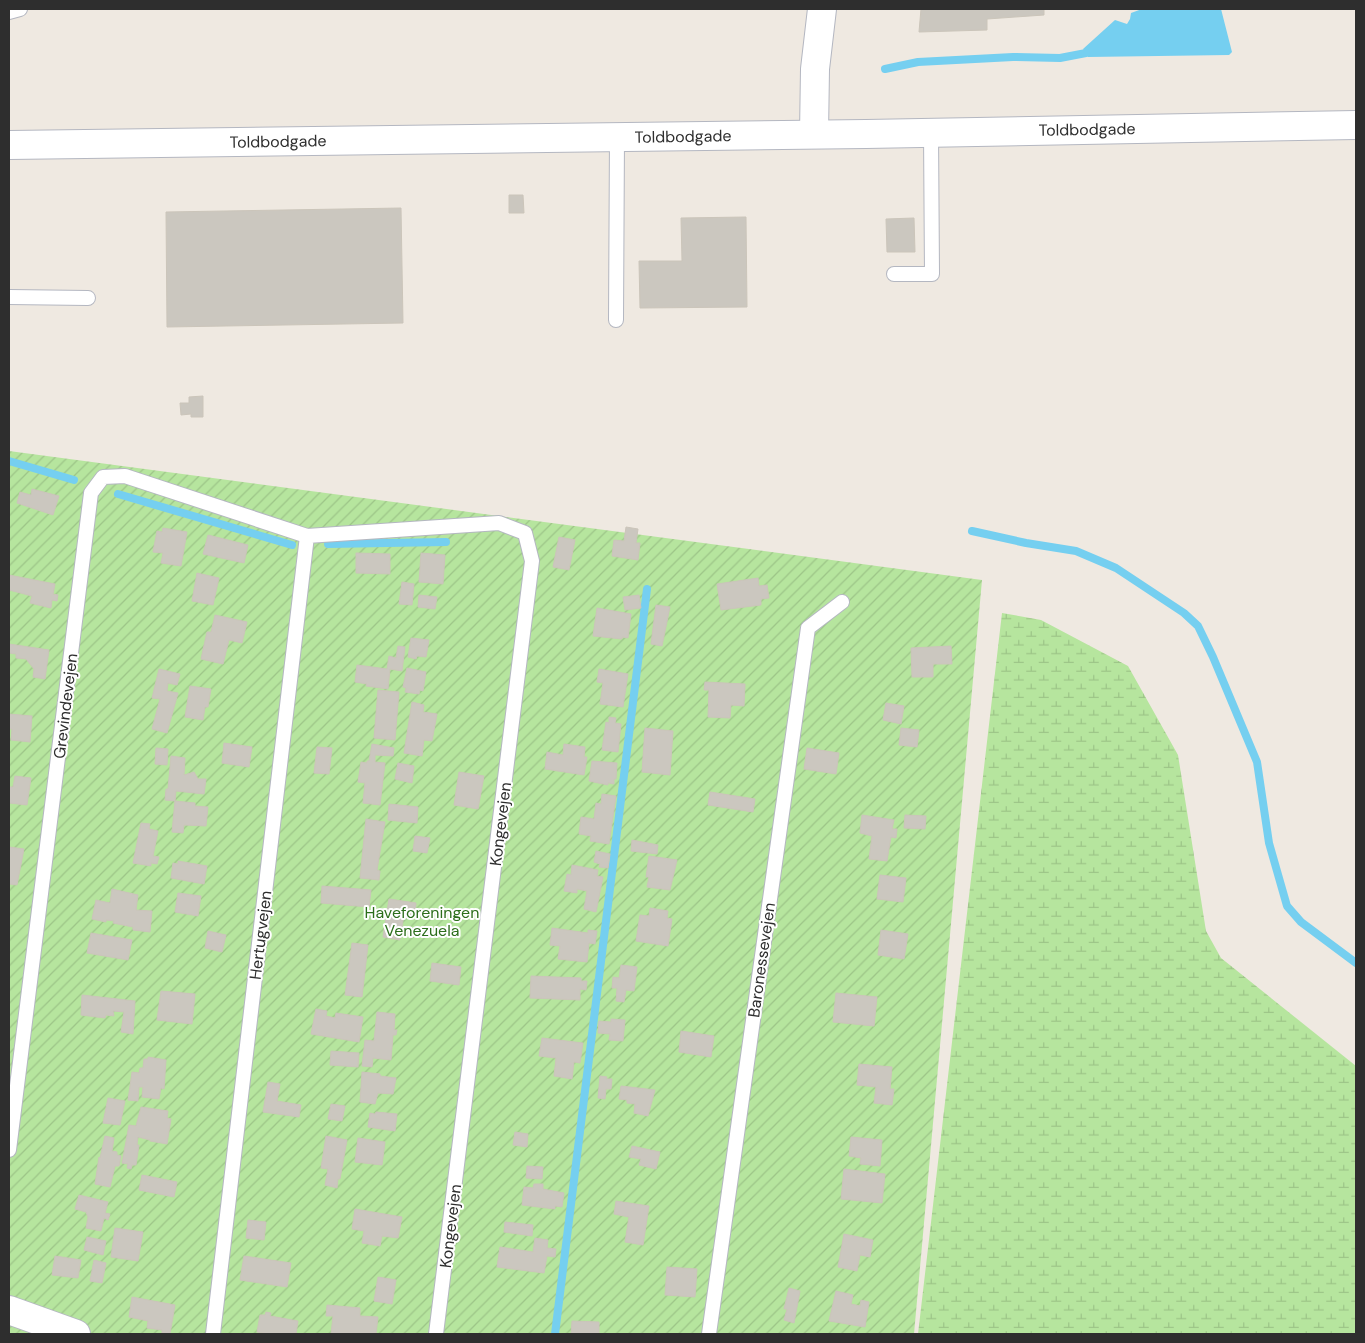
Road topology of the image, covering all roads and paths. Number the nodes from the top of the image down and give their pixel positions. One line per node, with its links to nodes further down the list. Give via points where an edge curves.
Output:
1 (20, 9): 3 (lane)
2 (822, 9): 6 (street, via 815,69)
3 (9, 12)
4 (1356, 125): 5 (street, Toldbodgade)
5 (931, 132): 6 (street, Toldbodgade); 9 (lane, via 932,274)
6 (814, 134): 7 (street, Toldbodgade)
7 (617, 137): 8 (street, Toldbodgade); 12 (lane)
8 (9, 145)
9 (894, 274)
10 (9, 297): 11 (lane)
11 (88, 298)
12 (616, 320)
13 (307, 536): 15 (lane, Grevindevejen, via 125,476 103,477 91,493); 18 (lane, Hertugvejen); 19 (lane, Kongevejen, via 499,523 525,533 532,561)
14 (842, 602): 20 (lane, Baronessevejen, via 808,628)
15 (9, 1150)
16 (9, 1310): 17 (street)
17 (76, 1334)
18 (213, 1334)
19 (436, 1334)
20 (709, 1334)

